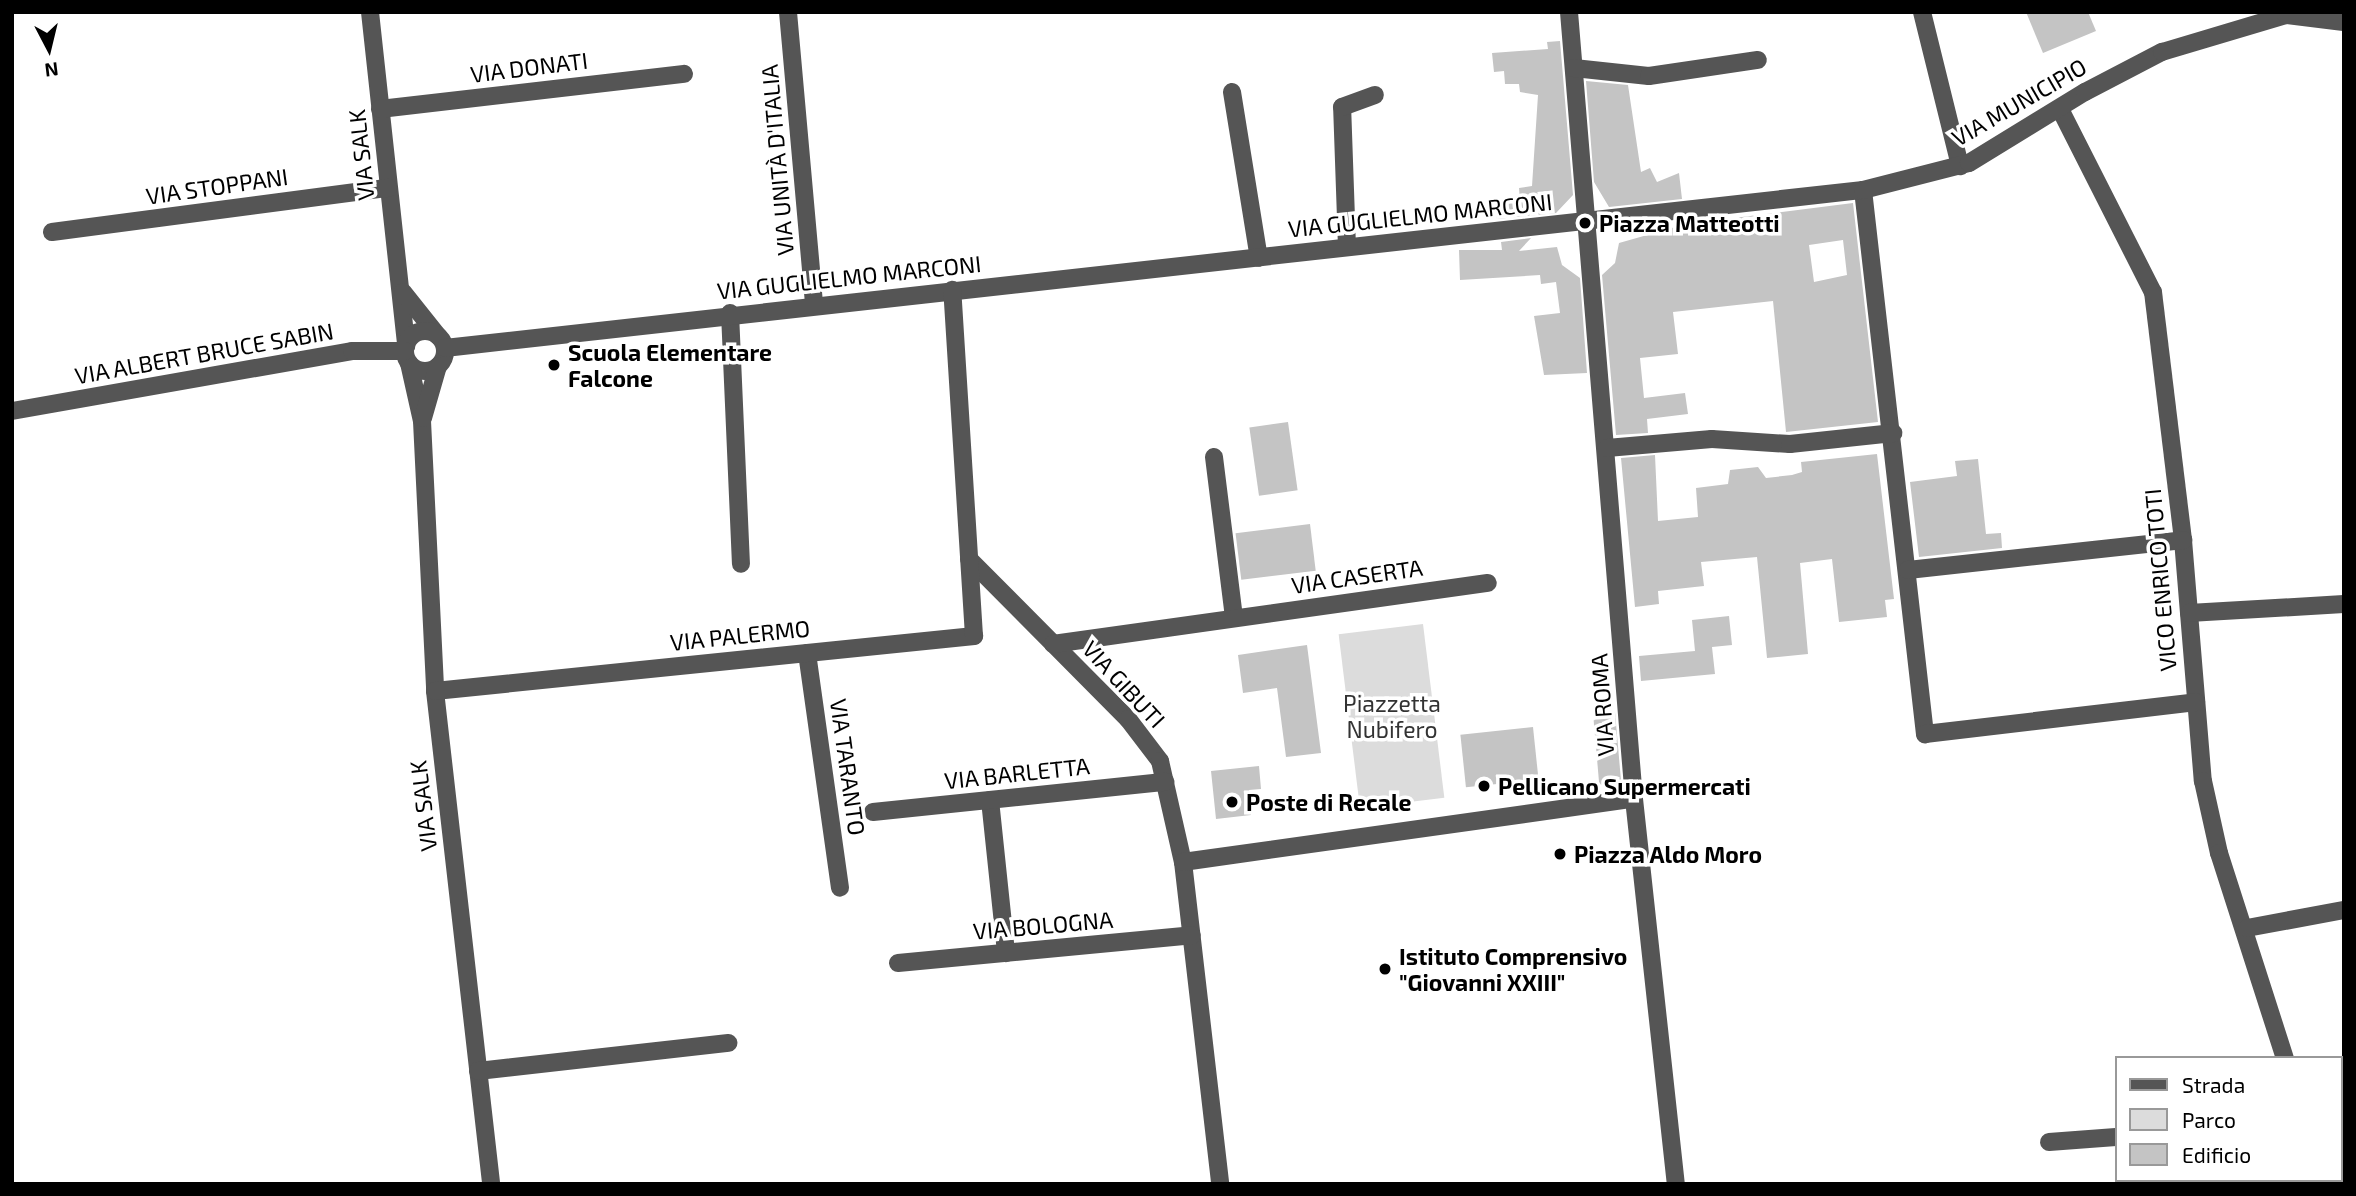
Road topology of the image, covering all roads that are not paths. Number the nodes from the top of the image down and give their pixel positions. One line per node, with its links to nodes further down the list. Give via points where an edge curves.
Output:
1 (370, 12): 13 (street, VIA SALK)
2 (788, 12): 23 (street, VIA UNITÀ D'ITALIA)
3 (1569, 12): 8 (street, VIA ROMA)
4 (1922, 12): 14 (street)
5 (2286, 14): 6 (street, VIA MUNICIPIO); 12 (street, VIA MUNICIPIO, via 2162,52)
6 (2344, 22)
7 (1758, 60): 8 (street, via 1649,76)
8 (1574, 68): 17 (street, VIA ROMA)
9 (684, 74): 13 (street, VIA DONATI)
10 (1232, 92): 20 (street, VIA GUGLIELMO MARCONI)
11 (1375, 94): 19 (street, via 1342,107)
12 (2060, 108): 14 (street, VIA MUNICIPIO); 33 (street, VICO ENRICO TOTI, via 2153,292)
13 (380, 109): 15 (street, VIA SALK)
14 (1961, 166): 16 (street, VIA MUNICIPIO)
15 (388, 188): 18 (street, VIA STOPPANI); 22 (street, VIA SALK)
16 (1863, 190): 17 (street, VIA MUNICIPIO); 30 (street)
17 (1586, 221): 19 (street, VIA GUGLIELMO MARCONI); 31 (street, VIA ROMA)
18 (52, 232)
19 (1347, 247): 20 (street, VIA GUGLIELMO MARCONI)
20 (1259, 258): 21 (street, VIA GUGLIELMO MARCONI)
21 (952, 290): 23 (street, VIA GUGLIELMO MARCONI); 34 (street)
22 (403, 292): 25 (street); 26 (street, VIA SALK)
23 (814, 303): 24 (street, VIA GUGLIELMO MARCONI)
24 (730, 313): 25 (street, VIA GUGLIELMO MARCONI); 35 (street)
25 (441, 342): 26 (street, via 419,332); 27 (street, VIA SALK)
26 (407, 353): 27 (street, via 426,371); 28 (street, VIA ALBERT BRUCE SABIN, via 352,351); 29 (street, VIA SALK)
27 (438, 366): 29 (street, VIA SALK)
28 (12, 411)
29 (422, 421): 43 (street, VIA SALK)
30 (1893, 433): 31 (street, via 1790,444 1712,439); 36 (street)
31 (1607, 448): 46 (street, VIA ROMA)
32 (1214, 457): 40 (street)
33 (2183, 540): 36 (street); 39 (street, VICO ENRICO TOTI)
34 (969, 559): 41 (street, VIA GIBUTI); 42 (street, VIA PALERMO, via 974,636)
35 (741, 564)
36 (1908, 570): 44 (street, via 1925,734)
37 (1488, 583): 40 (street, VIA CASERTA)
38 (2344, 604): 39 (street)
39 (2189, 612): 44 (street, VICO ENRICO TOTI)
40 (1234, 618): 41 (street, VIA CASERTA)
41 (1053, 643): 45 (street, VIA GIBUTI, via 1128,719 1160,761)
42 (807, 653): 43 (street, VIA PALERMO); 50 (street, VIA TARANTO)
43 (435, 691): 58 (street, VIA SALK)
44 (2196, 702): 52 (street, VICO ENRICO TOTI, via 2203,781 2219,853)
45 (1165, 782): 47 (street, VIA BARLETTA); 49 (street, VIA GIBUTI)
46 (1634, 799): 49 (street); 63 (street, VIA ROMA)
47 (990, 800): 48 (street, VIA BARLETTA); 54 (street)
48 (873, 812)
49 (1183, 862): 53 (street, VIA GIBUTI)
50 (840, 888)
51 (2344, 911): 52 (street)
52 (2247, 928): 57 (street, VICO ENRICO TOTI)
53 (1192, 935): 54 (street, VIA BOLOGNA); 62 (street, VIA GIBUTI)
54 (1006, 953): 55 (street, VIA BOLOGNA)
55 (898, 963)
56 (728, 1043): 58 (street)
57 (2284, 1056)
58 (478, 1071): 61 (street, VIA SALK)
59 (2114, 1137): 60 (street)
60 (2049, 1142)
61 (491, 1184)
62 (1220, 1184)
63 (1676, 1184)

